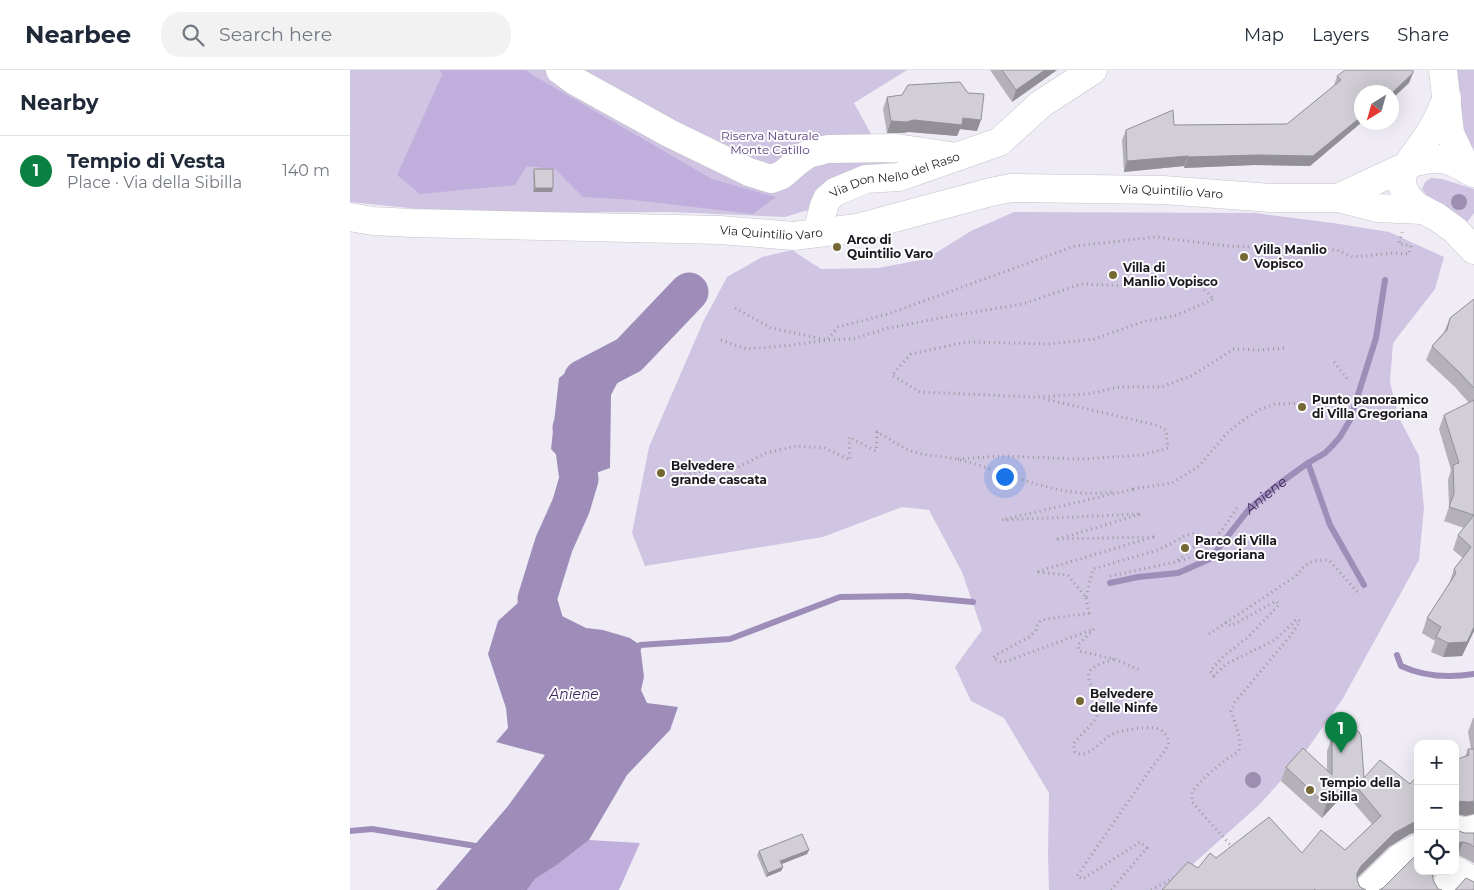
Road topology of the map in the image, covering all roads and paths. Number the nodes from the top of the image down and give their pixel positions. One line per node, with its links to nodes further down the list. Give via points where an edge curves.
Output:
1 (560, 70): 5 (main road, Via Don Nello del Raso, via 669,133 748,172 771,179 782,175 808,154 828,149 896,148)
2 (1093, 70): 5 (main road, via 1041,104 998,142)
3 (1444, 70): 4 (main road)
4 (1447, 98): 6 (main road, via 1428,136); 7 (main road, via 1450,133)
5 (957, 157): 11 (main road, Via Don Nello del Raso, via 899,177 866,179 835,192 827,199)
6 (1405, 167): 7 (main road, via 1439,158); 8 (main road); 9 (main road, via 1402,176 1404,190)
7 (1471, 172)
8 (1338, 198): 9 (main road, via 1377,208); 11 (main road, Via Quintilio Varo, via 1272,198 1163,190 1011,188 857,228)
9 (1415, 209): 12 (main road, via 1455,230); 15 (path, via 1399,244 1411,246 1409,254 1353,257 1337,250 1227,246 1156,237 1075,246 896,311 838,327)
10 (350, 218): 11 (main road, Via Quintilio Varo, via 412,223 720,230 794,236)
11 (817, 232)
12 (1474, 250)
13 (736, 308): 15 (path, via 770,328)
14 (721, 340): 15 (path, via 747,349)
15 (827, 340): 19 (path, via 852,339 899,326 1023,304 1081,284 1197,283 1214,299 1177,315 1142,322 1094,339 1050,344 966,342 911,354 892,375 920,392)
16 (1284, 348): 19 (path, via 1234,349 1191,376 1161,387 1119,387 1088,394)
17 (1334, 362): 18 (path)
18 (1348, 380)
19 (1035, 397): 21 (path, via 1156,425 1166,430 1168,448 1142,455 1082,460 1000,456)
20 (1303, 403): 23 (path, via 1275,404 1261,409 1228,432 1199,466 1172,483)
21 (956, 459): 22 (path, via 914,452 877,432 876,451 849,436 850,460 826,448 796,446 766,453 734,469 693,472 675,478); 23 (path, via 1066,491 1097,494)
22 (660, 473)
23 (1134, 489): 28 (path, via 1002,520 1141,514 1058,539 1153,537 1036,572 1068,575)
24 (1239, 505): 25 (path, via 1205,550)
25 (1176, 562): 26 (path); 28 (path, via 1197,544 1199,536 1195,533 1187,535 1158,550 1092,569)
26 (1110, 576)
27 (1360, 595): 29 (path, via 1328,560 1315,560)
28 (1086, 598): 31 (path, via 1089,613 1041,620 1034,633 993,658 1008,661 1094,629 1078,645 1079,651)
29 (1225, 622): 30 (path); 36 (path, via 1231,626 1276,601 1279,605 1210,671 1214,676 1226,664 1275,640 1297,619 1300,621 1231,711 1240,738 1239,751 1217,766 1192,792 1192,802)
30 (1209, 634)
31 (1114, 659): 32 (path); 38 (path, via 1088,672 1092,687 1103,694 1105,700 1095,720 1073,744 1074,752 1085,754 1114,734 1147,727 1163,731 1169,742 1077,876 1083,879 1140,842 1147,848)
32 (1140, 670)
33 (1474, 829): 34 (main road)
34 (1459, 831)
35 (1414, 850): 40 (main road, via 1400,858)
36 (1237, 852)
37 (1179, 875): 39 (path)
38 (1111, 890)
39 (1151, 890)
40 (1368, 890)

